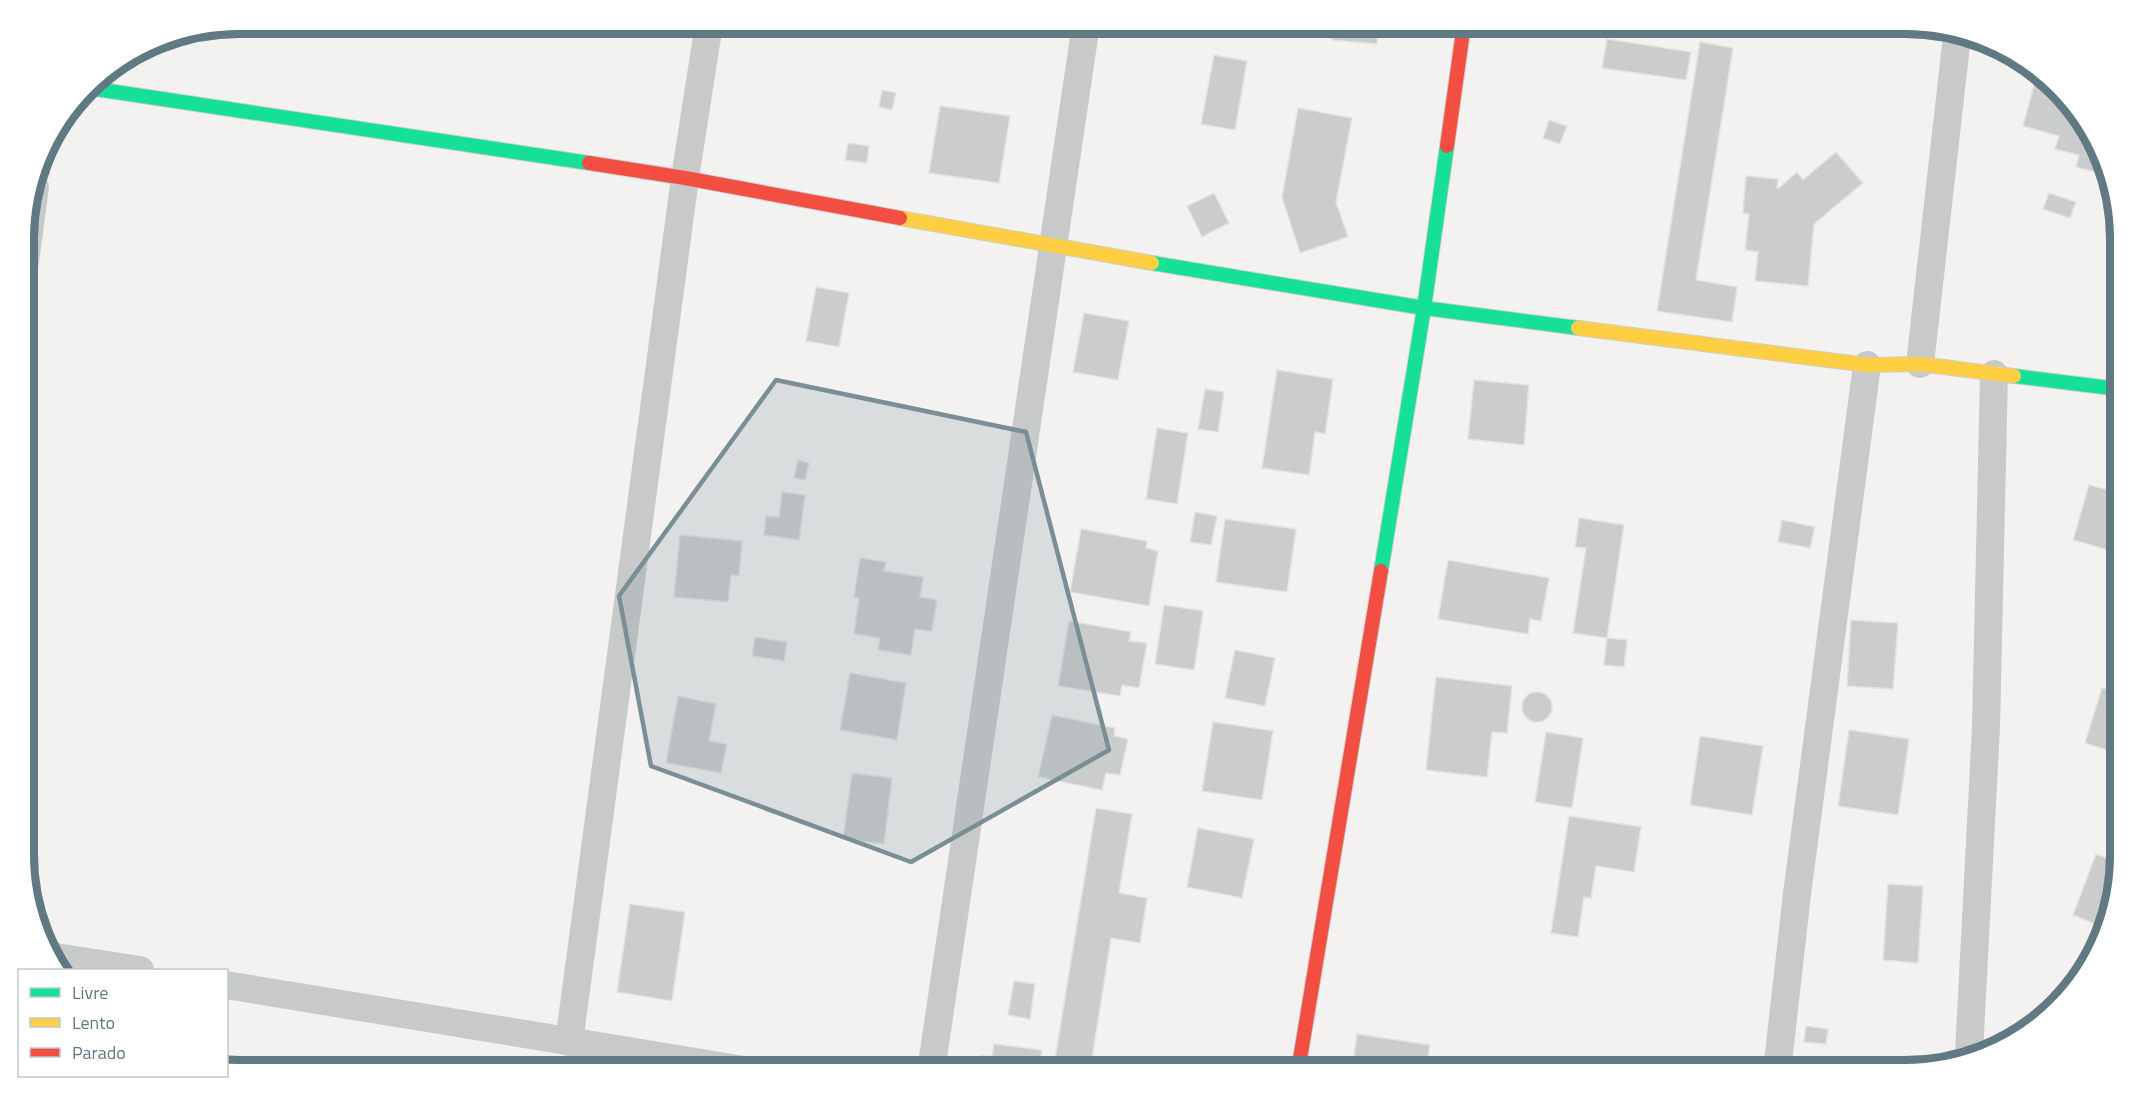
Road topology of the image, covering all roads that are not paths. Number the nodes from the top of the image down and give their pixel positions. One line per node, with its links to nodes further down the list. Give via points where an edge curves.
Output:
1 (1084, 34): 7 (street)
2 (1463, 34): 8 (street)
3 (708, 35): 6 (street)
4 (1957, 41): 9 (street)
5 (100, 90): 6 (street)
6 (685, 178): 7 (street); 16 (street)
7 (1053, 247): 8 (street); 19 (street)
8 (1424, 308): 10 (street); 20 (street)
9 (1920, 364): 10 (street); 11 (street)
10 (1867, 365): 21 (street)
11 (1994, 374): 12 (street); 17 (street, via 1986,727)
12 (2110, 384)
13 (62, 958): 14 (street)
14 (134, 969)
15 (228, 985): 16 (street)
16 (569, 1042): 18 (street)
17 (1969, 1050)
18 (681, 1060)
19 (933, 1060)
20 (1300, 1060)
21 (1778, 1060)

